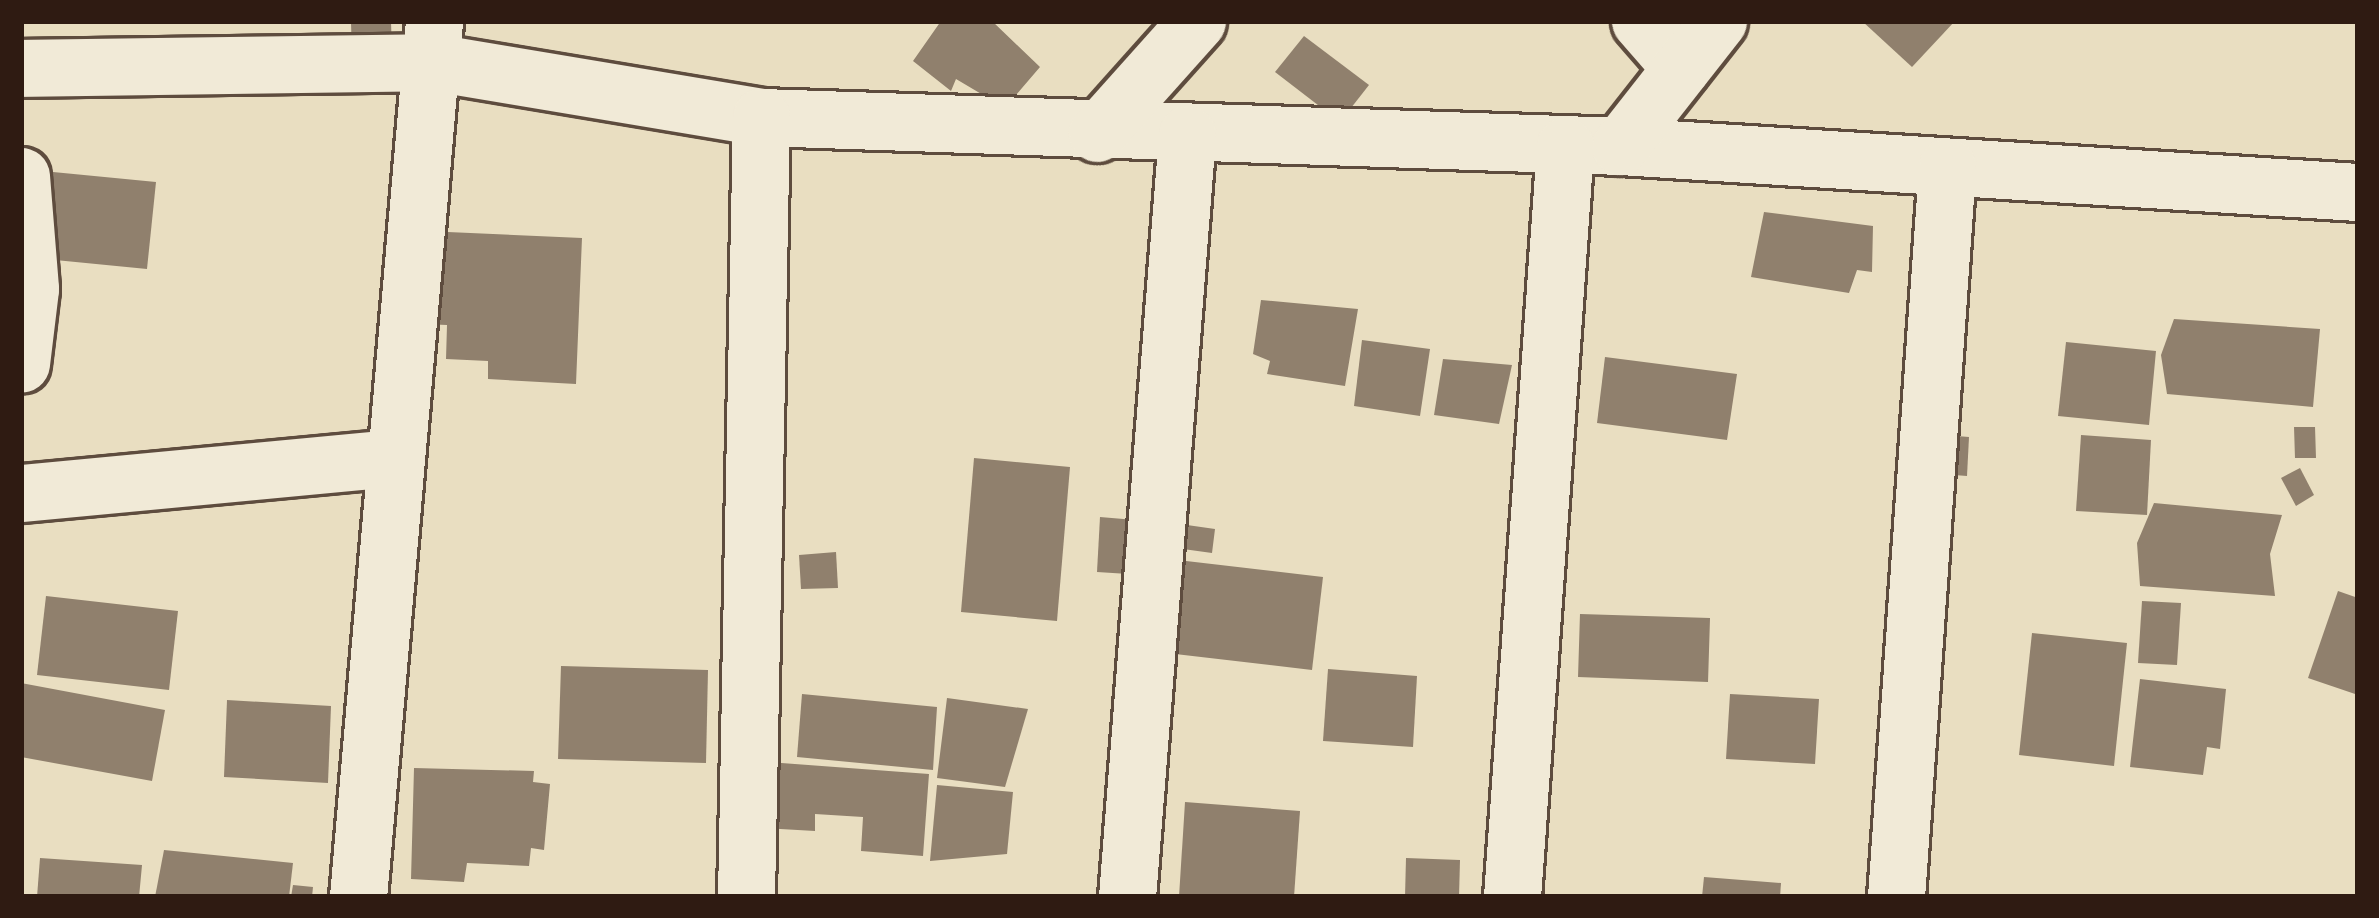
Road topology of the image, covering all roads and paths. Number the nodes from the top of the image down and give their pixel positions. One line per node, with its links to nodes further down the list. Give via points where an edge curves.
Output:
1 (1197, 21): 8 (street)
2 (1640, 21): 6 (street)
3 (1718, 21): 6 (street)
4 (434, 42): 5 (street); 7 (street); 15 (street)
5 (54, 51)
6 (1681, 68): 10 (street)
7 (761, 117): 8 (street); 18 (street)
8 (1097, 133): 9 (street)
9 (1187, 134): 10 (street); 19 (street)
10 (1593, 146): 11 (street); 20 (street)
11 (1947, 167): 13 (street); 21 (street)
12 (21, 176): 14 (street, via 30,289)
13 (2358, 192)
14 (21, 363)
15 (394, 458): 16 (street); 17 (street)
16 (21, 493)
17 (358, 897)
18 (746, 897)
19 (1127, 897)
20 (1512, 897)
21 (1896, 897)

